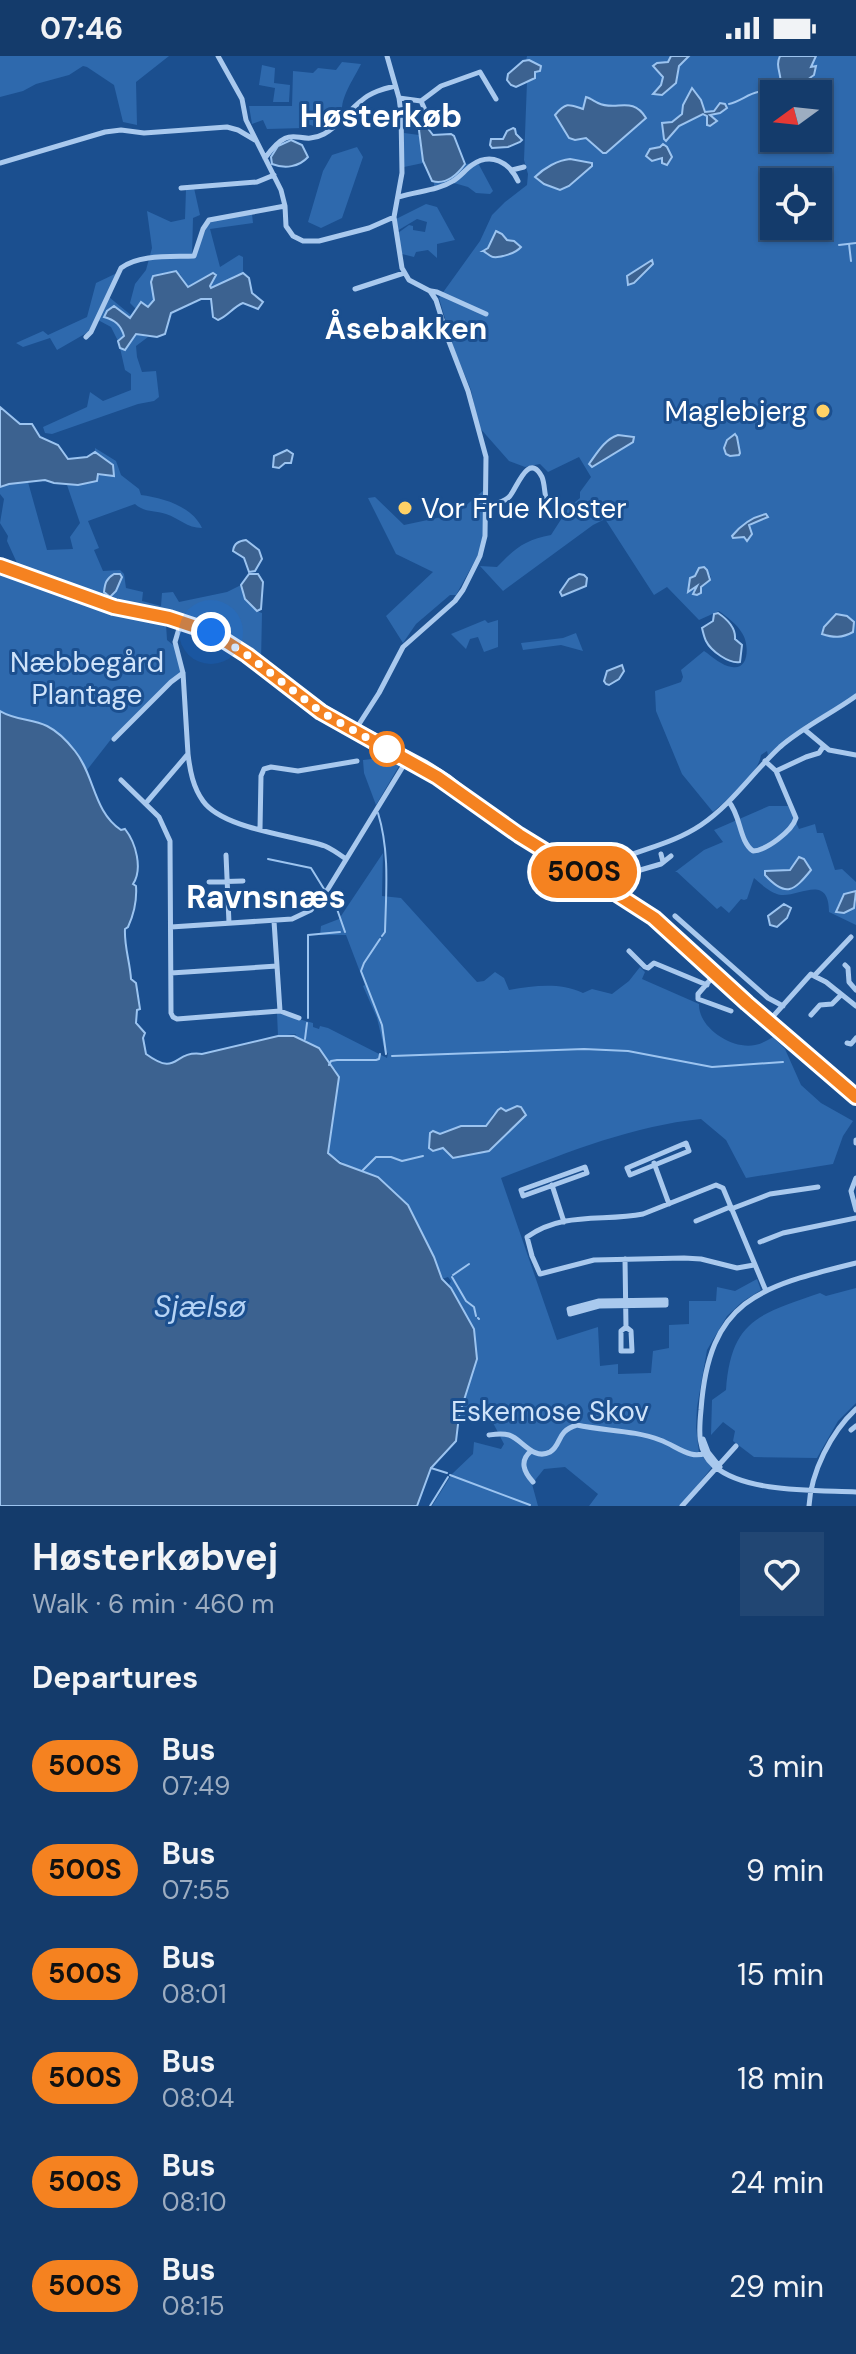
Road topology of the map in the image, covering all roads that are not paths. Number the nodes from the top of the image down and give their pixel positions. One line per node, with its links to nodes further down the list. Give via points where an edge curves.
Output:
1 (218, 56): 8 (street, via 242,99)
2 (387, 56): 3 (street)
3 (395, 86): 4 (street); 9 (street, via 363,99 322,135 287,136)
4 (399, 98): 6 (street); 16 (street)
5 (496, 99): 6 (street, via 480,72 441,86)
6 (421, 101): 7 (street, via 425,110)
7 (453, 126)
8 (256, 140): 9 (street); 10 (street, via 227,127 121,130)
9 (265, 158): 13 (street)
10 (0, 163)
11 (524, 167): 12 (street)
12 (512, 170): 14 (street); 16 (street, via 500,160 478,161 455,181)
13 (274, 175): 15 (street, via 257,182); 17 (street)
14 (518, 181)
15 (181, 188)
16 (399, 197): 18 (street)
17 (285, 206): 18 (street, via 287,229 303,241 369,228); 23 (street, via 209,220 194,256 126,264)
18 (394, 217): 19 (street)
19 (404, 273): 20 (street); 21 (street)
20 (355, 289)
21 (430, 291): 22 (street); 25 (street, via 465,381 484,449)
22 (486, 314)
23 (86, 337)
24 (547, 501): 25 (street, via 543,479 529,469 509,498)
25 (486, 506): 30 (street, via 484,546 463,590 403,647)
26 (0, 566): 27 (main road, via 114,607)
27 (181, 621): 28 (street, via 175,642); 30 (main road, via 226,640)
28 (183, 673): 32 (street); 34 (street)
29 (856, 696): 31 (street)
30 (355, 730): 36 (main road)
31 (804, 730): 33 (street); 38 (street)
32 (114, 739)
33 (823, 747): 35 (street); 39 (street)
34 (188, 754): 42 (street); 43 (street, via 193,782 206,806 221,817)
35 (856, 755)
36 (408, 757): 48 (street); 52 (main road, via 519,835)
37 (357, 761): 43 (street, via 298,771 264,769)
38 (765, 761): 39 (street); 41 (street)
39 (776, 771): 41 (street, via 796,822 762,850 747,846)
40 (121, 780): 42 (street)
41 (729, 802): 47 (street, via 676,839)
42 (146, 803): 59 (street, via 170,841)
43 (260, 829): 48 (street, via 326,847)
44 (661, 854): 49 (street)
45 (226, 855): 55 (street)
46 (671, 856): 49 (street)
47 (619, 858): 50 (street); 52 (street)
48 (346, 859): 57 (street, via 311,910)
49 (663, 862): 50 (street)
50 (626, 870): 51 (street)
51 (617, 873)
52 (593, 878): 65 (main road, via 672,930)
53 (243, 881): 55 (street)
54 (209, 882): 55 (street)
55 (227, 882): 58 (street)
56 (675, 916): 70 (street)
57 (274, 921): 58 (street); 63 (street)
58 (229, 923): 59 (street)
59 (171, 927): 64 (street)
60 (851, 937): 66 (street)
61 (629, 951): 67 (street, via 645,967 654,963)
62 (845, 965): 68 (street)
63 (277, 966): 64 (street); 72 (street)
64 (171, 973): 72 (street, via 175,1019)
65 (717, 973): 67 (street); 76 (main road)
66 (814, 976): 69 (street); 70 (street)
67 (707, 985): 73 (street, via 698,999)
68 (855, 989): 69 (street)
69 (843, 996): 71 (street); 74 (street)
70 (783, 1006): 76 (street)
71 (856, 1006)
72 (280, 1011): 75 (street)
73 (731, 1011)
74 (811, 1013)
75 (299, 1018)
76 (770, 1020): 79 (main road)
77 (856, 1038): 78 (street)
78 (847, 1043)
79 (856, 1097)
80 (652, 1157): 81 (street); 81 (street, via 627,1168 630,1175); 81 (street, via 686,1143 689,1151)
81 (655, 1164): 85 (street)
82 (856, 1178): 87 (street, via 851,1191)
83 (551, 1182): 83 (street, via 523,1196 521,1190); 83 (street, via 585,1167 586,1169 587,1173); 90 (street)
84 (818, 1187): 86 (street, via 770,1194)
85 (669, 1204): 86 (street, via 716,1185 723,1188); 90 (street, via 631,1216)
86 (731, 1208): 89 (street); 94 (street)
87 (856, 1210)
88 (856, 1218): 91 (street)
89 (696, 1221)
90 (564, 1222): 92 (street, via 530,1234 527,1241 537,1272)
91 (760, 1242)
92 (625, 1259): 94 (street); 96 (street)
93 (856, 1263): 95 (street)
94 (754, 1265): 95 (street)
95 (766, 1291): 102 (street, via 737,1309 715,1340 703,1383 700,1438)
96 (626, 1302): 96 (street, via 666,1305 666,1300); 96 (street, via 599,1301 569,1310 570,1314); 97 (street)
97 (626, 1327): 97 (street, via 621,1331 621,1351 632,1351)
98 (856, 1409): 105 (street, via 838,1430)
99 (489, 1435): 101 (street, via 512,1436)
100 (736, 1446): 103 (street)
101 (531, 1451): 102 (street, via 551,1451 560,1435 577,1425 658,1439 693,1456); 104 (street, via 524,1464)
102 (706, 1453): 103 (street)
103 (716, 1466): 105 (street, via 756,1485); 107 (street)
104 (533, 1482)
105 (810, 1489): 106 (street); 108 (street)
106 (856, 1492)
107 (682, 1506)
108 (809, 1506)

